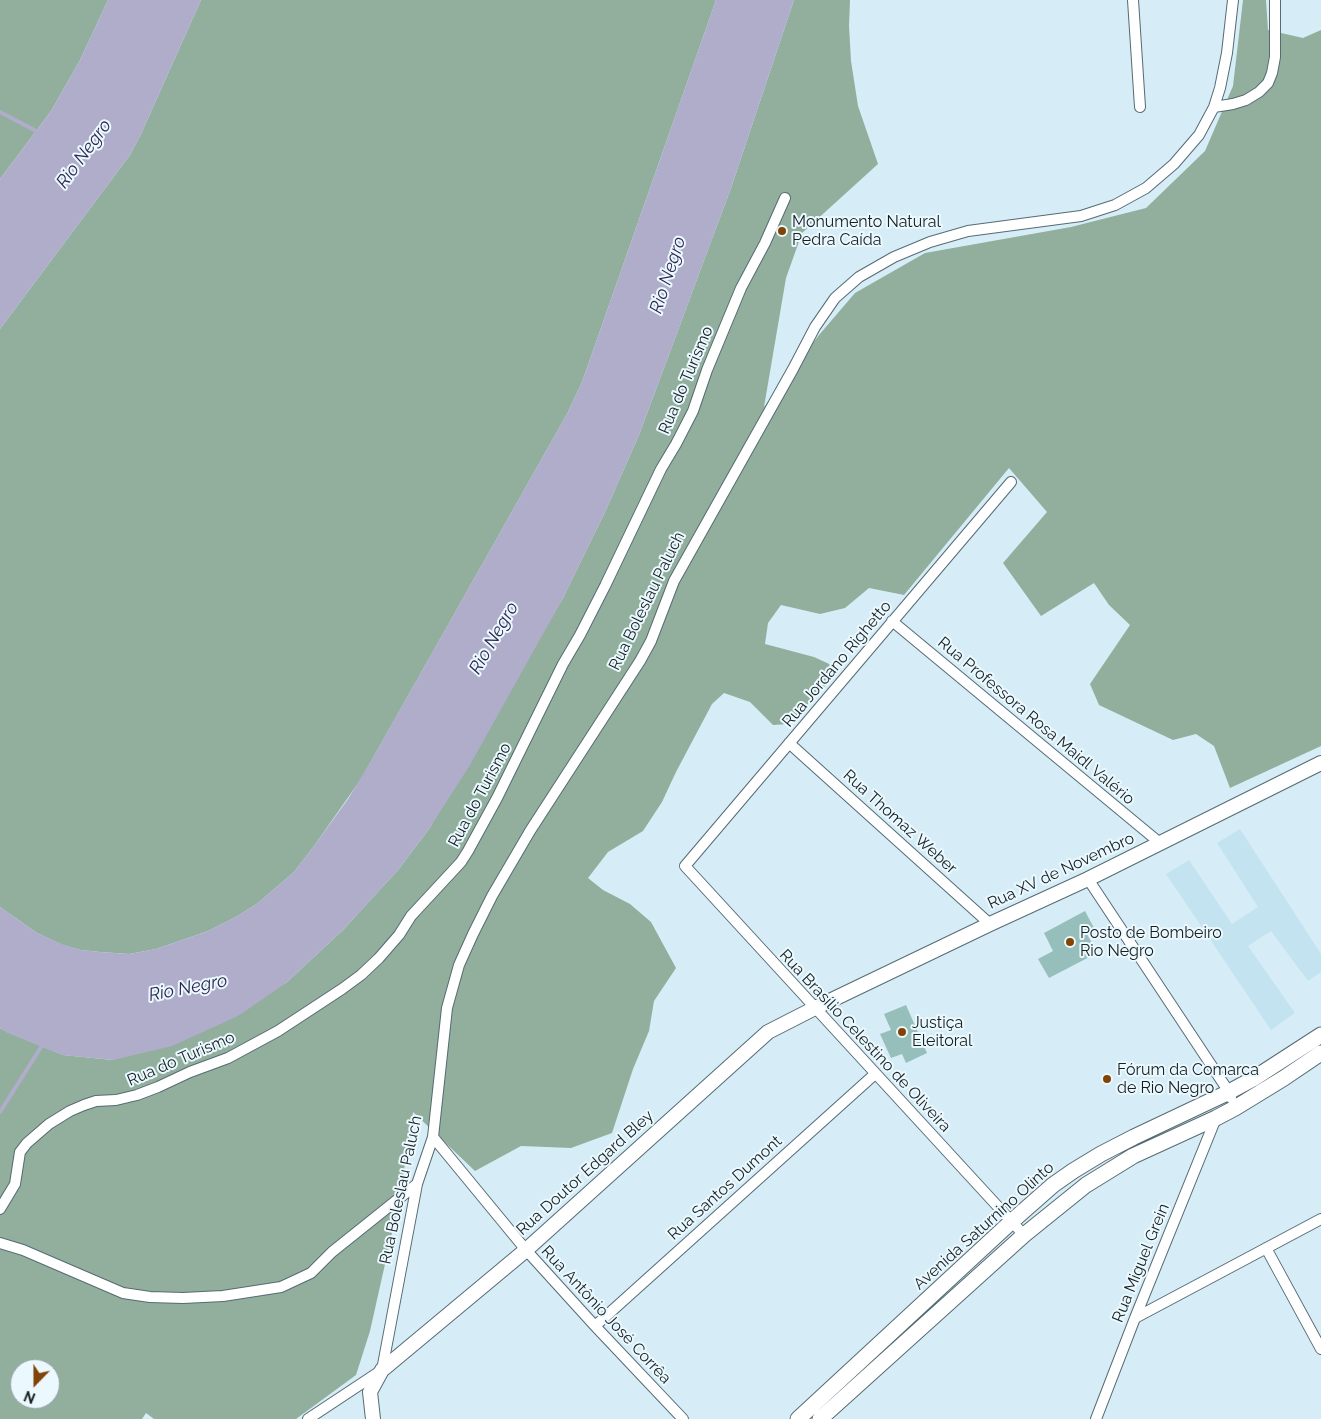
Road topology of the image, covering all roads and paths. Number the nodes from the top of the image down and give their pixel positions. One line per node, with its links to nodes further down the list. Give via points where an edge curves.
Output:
1 (1133, 0): 4 (street)
2 (1233, 0): 5 (street, Rua Boleslau Paluch, via 1227,53)
3 (1275, 0): 5 (street, via 1274,56 1268,83 1246,100)
4 (1140, 107)
5 (1214, 107): 22 (street, Rua Boleslau Paluch, via 1199,135 1174,164 1146,188 1115,205 1081,216 968,231 930,242 859,277 835,298 815,327 674,582 640,661 530,831 473,934 459,965 447,1008)
6 (785, 198): 24 (street, Rua do Turismo, via 741,288 688,420 461,862 411,916 379,958 342,989 278,1030 228,1058 158,1087 137,1095 84,1105 49,1124 20,1152 15,1184)
7 (1011, 482): 8 (street, Rua Jordano Righetto)
8 (892, 622): 9 (street, Rua Jordano Righetto); 11 (street, Rua Professora Rosa Maidl Valério)
9 (790, 743): 12 (street, Rua Jordano Righetto); 14 (street, Rua Thomaz Weber)
10 (1321, 763): 11 (street, Rua XV de Novembro)
11 (1160, 843): 13 (street, Rua XV de Novembro)
12 (685, 866): 15 (street, Rua Brasílio Celestino de Oliveira)
13 (1088, 879): 14 (street, Rua XV de Novembro); 19 (street)
14 (990, 924): 15 (street, Rua XV de Novembro)
15 (815, 1008): 18 (street, Rua Brasílio Celestino de Oliveira); 30 (street, Rua Doutor Edgard Bley, via 768,1032)
16 (1321, 1034): 19 (main road, Avenida Saturnino Olinto)
17 (1321, 1053): 20 (main road, Avenida Saturnino Olinto)
18 (875, 1074): 26 (street, Rua Brasílio Celestino de Oliveira); 32 (street, Rua Santos Dumont)
19 (1229, 1092): 20 (street); 26 (main road, Avenida Saturnino Olinto, via 1101,1154 1052,1185)
20 (1235, 1108): 21 (main road, Avenida Saturnino Olinto)
21 (1216, 1118): 27 (main road, Avenida Saturnino Olinto, via 1106,1172 1073,1194); 31 (street, Rua Miguel Grein)
22 (433, 1137): 23 (street, Rua Boleslau Paluch); 30 (street, Rua Antônio José Corrêa)
23 (417, 1184): 28 (street, via 332,1252 311,1274 281,1288 224,1296 150,1298 123,1293); 34 (street, Rua Boleslau Paluch)
24 (0, 1209)
25 (1321, 1219): 29 (street)
26 (1011, 1222): 27 (street, Rua Brasílio Celestino de Oliveira); 38 (main road, Avenida Saturnino Olinto)
27 (1024, 1235): 39 (main road, Avenida Saturnino Olinto)
28 (0, 1243)
29 (1266, 1248): 31 (street); 33 (street)
30 (526, 1250): 32 (street, Rua Antônio José Corrêa); 34 (street, Rua Doutor Edgard Bley)
31 (1135, 1318): 40 (street, Rua Miguel Grein)
32 (595, 1326): 37 (street, Rua Antônio José Corrêa)
33 (1321, 1350)
34 (382, 1370): 35 (street); 36 (street, Rua Boleslau Paluch, via 370,1392)
35 (308, 1419)
36 (373, 1419)
37 (683, 1419)
38 (798, 1419)
39 (820, 1419)
40 (1096, 1419)

